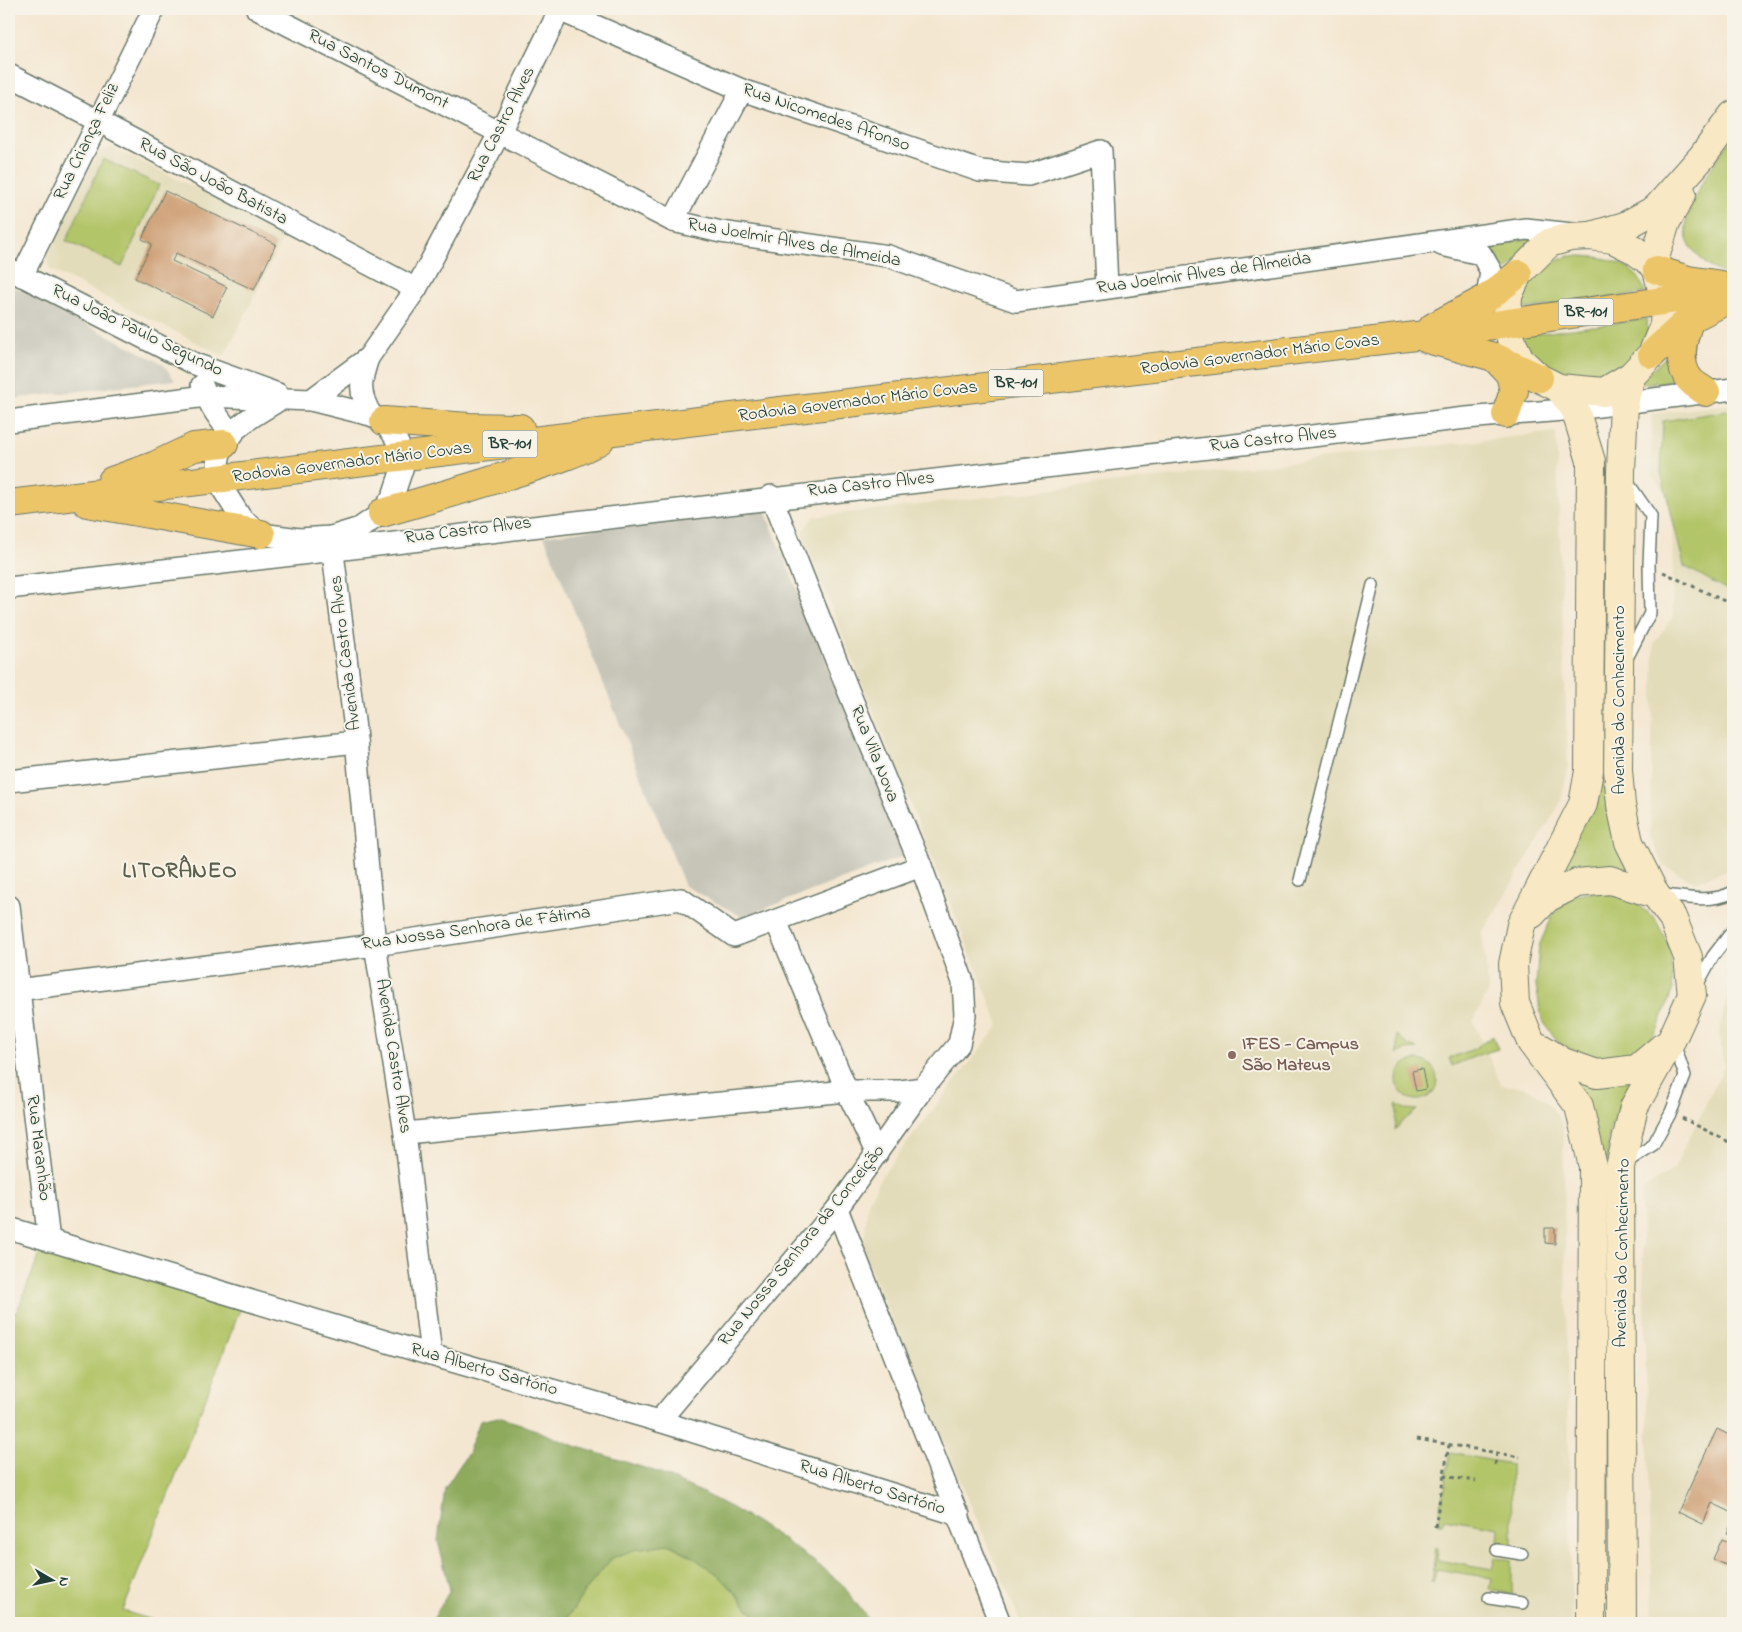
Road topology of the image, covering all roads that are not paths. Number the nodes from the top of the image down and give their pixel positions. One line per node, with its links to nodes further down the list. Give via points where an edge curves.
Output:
1 (154, 9): 7 (street, Rua Criança Feliz)
2 (257, 9): 8 (street, Rua Santos Dumont)
3 (560, 9): 5 (street, Rua Nicomedes Afonso); 8 (street, Rua Castro Alves)
4 (9, 75): 7 (street, Rua São João Batista)
5 (742, 90): 10 (street); 16 (street, Rua Nicomedes Afonso, via 980,171 1028,176 1101,151)
6 (1733, 115): 9 (main road)
7 (98, 121): 14 (street, Rua Criança Feliz); 18 (street, Rua São João Batista)
8 (500, 132): 10 (street, Rua Joelmir Alves de Almeida); 18 (street, Rua Castro Alves)
9 (1702, 156): 11 (main road, via 1656,209 1624,226); 13 (main road, via 1666,222)
10 (673, 221): 16 (street, Rua Joelmir Alves de Almeida, via 721,232 888,256 1016,301)
11 (1590, 236): 12 (street, Rua Joelmir Alves de Almeida, via 1526,229); 13 (main road, via 1613,239 1633,249); 15 (main road, via 1550,243)
12 (1430, 242): 16 (street, Rua Joelmir Alves de Almeida); 21 (street, Rua Joelmir Alves de Almeida, via 1480,254 1491,271)
13 (1655, 267): 17 (highway, via 1688,280); 22 (main road)
14 (15, 272): 29 (street, Rua João Paulo Segundo)
15 (1518, 274): 21 (highway); 24 (main road, via 1508,296)
16 (1107, 287)
17 (1733, 287)
18 (416, 290): 28 (street, Rua Castro Alves)
19 (1733, 291): 22 (highway, Rodovia Governador Mário Covas / BR-101)
20 (1733, 297): 23 (highway)
21 (1486, 298): 25 (highway)
22 (1664, 301): 24 (highway, Rodovia Governador Mário Covas / BR-101); 26 (main road, via 1664,325)
23 (1690, 319): 26 (highway); 33 (highway, via 1684,336 1682,360 1689,379)
24 (1506, 323): 25 (highway, Rodovia Governador Mário Covas / BR-101); 31 (main road, Avenida do Conhecimento, via 1521,361)
25 (1416, 336): 27 (highway); 41 (highway, Rodovia Governador Mário Covas / BR-101)
26 (1652, 354): 30 (main road)
27 (1494, 357): 31 (highway); 38 (highway, via 1510,374 1514,391)
28 (368, 358): 35 (street, Rua Castro Alves); 39 (street, via 360,390 365,405)
29 (195, 364): 34 (street); 35 (street, Rua João Paulo Segundo)
30 (1631, 376): 31 (main road, via 1604,392); 36 (main road, Avenida do Conhecimento)
31 (1548, 383): 37 (main road, Avenida do Conhecimento)
32 (1733, 389): 33 (street, Rua Castro Alves)
33 (1706, 392): 36 (street, Rua Castro Alves)
34 (206, 396): 35 (street); 40 (street); 42 (street)
35 (295, 400): 39 (street); 42 (street, via 240,426)
36 (1624, 403): 37 (street, Rua Castro Alves); 44 (main road, Avenida do Conhecimento)
37 (1575, 409): 38 (street, Rua Castro Alves); 63 (main road, Avenida do Conhecimento, via 1590,460 1590,771 1583,804)
38 (1506, 414): 46 (street, Rua Castro Alves)
39 (377, 418): 41 (highway, via 469,427); 43 (street, via 395,437)
40 (9, 420)
41 (616, 430): 43 (highway, Rodovia Governador Mário Covas / BR-101); 49 (highway, via 564,457)
42 (228, 439): 45 (street, Rodovia Governador Mário Covas, via 218,463); 47 (highway, via 194,447 154,466)
43 (404, 457): 45 (highway, Rodovia Governador Mário Covas / BR-101); 49 (street, via 393,496)
44 (1620, 472): 54 (main road, Avenida do Conhecimento); 54 (lane, via 1651,516 1650,613)
45 (220, 478): 47 (highway, Rodovia Governador Mário Covas / BR-101); 50 (street, via 224,491 241,518)
46 (771, 496): 51 (street, Rua Castro Alves); 57 (street, Rua Vila Nova)
47 (61, 498): 48 (highway, Rodovia Governador Mário Covas / BR-101); 50 (highway)
48 (9, 504)
49 (382, 513): 51 (street)
50 (261, 534): 51 (street)
51 (332, 542): 53 (street, Rua Castro Alves); 55 (street, Avenida Castro Alves)
52 (1373, 585): 58 (lane)
53 (9, 588)
54 (1619, 675): 60 (main road, Avenida do Conhecimento, via 1620,805 1628,842)
55 (356, 742): 56 (street); 65 (street, Avenida Castro Alves)
56 (9, 781)
57 (921, 866): 62 (street, Rua Nossa Senhora de Fátima); 68 (street, Rua Vila Nova, via 963,982)
58 (1300, 880)
59 (1733, 892): 60 (lane, via 1699,900)
60 (1655, 894): 63 (main road, via 1610,880 1577,882 1547,898); 67 (main road, Avenida do Conhecimento, via 1672,917 1688,957)
61 (9, 906): 66 (street, Rua Maranhão)
62 (776, 921): 65 (street, Rua Nossa Senhora de Fátima, via 734,936 681,899); 72 (street)
63 (1521, 925): 70 (main road, Avenida do Conhecimento, via 1513,964 1515,1003)
64 (1733, 930): 67 (lane, via 1713,956)
65 (375, 945): 66 (street, Rua Nossa Senhora de Fátima); 73 (street, Avenida Castro Alves)
66 (14, 990): 78 (street, Rua Maranhão)
67 (1692, 995): 69 (main road, Avenida do Conhecimento)
68 (965, 1015): 71 (street, Rua Nossa Senhora da Conceição, via 959,1044)
69 (1672, 1039): 70 (main road, via 1637,1069 1597,1074 1563,1062); 75 (main road, Avenida do Conhecimento, via 1634,1107); 75 (lane, via 1686,1076 1653,1145)
70 (1531, 1042): 87 (main road, Avenida do Conhecimento, via 1579,1106 1593,1167)
71 (923, 1088): 72 (street); 74 (street, Rua Nossa Senhora da Conceição)
72 (847, 1091): 73 (street); 74 (street)
73 (405, 1133): 79 (street, Avenida Castro Alves)
74 (878, 1154): 76 (street, Rua Nossa Senhora da Conceição)
75 (1620, 1167): 88 (main road, Avenida do Conhecimento)
76 (837, 1209): 80 (street, Rua Nossa Senhora da Conceição); 81 (street)
77 (9, 1228): 78 (street, Rua Alberto Sartório)
78 (49, 1241): 79 (street, Rua Alberto Sartório)
79 (431, 1355): 80 (street, Rua Alberto Sartório)
80 (659, 1421): 81 (street, Rua Alberto Sartório)
81 (959, 1515): 86 (street)
82 (1497, 1550): 83 (lane)
83 (1522, 1554)
84 (1489, 1598): 85 (lane)
85 (1522, 1603)
86 (1000, 1623)
87 (1591, 1623)
88 (1622, 1623)

